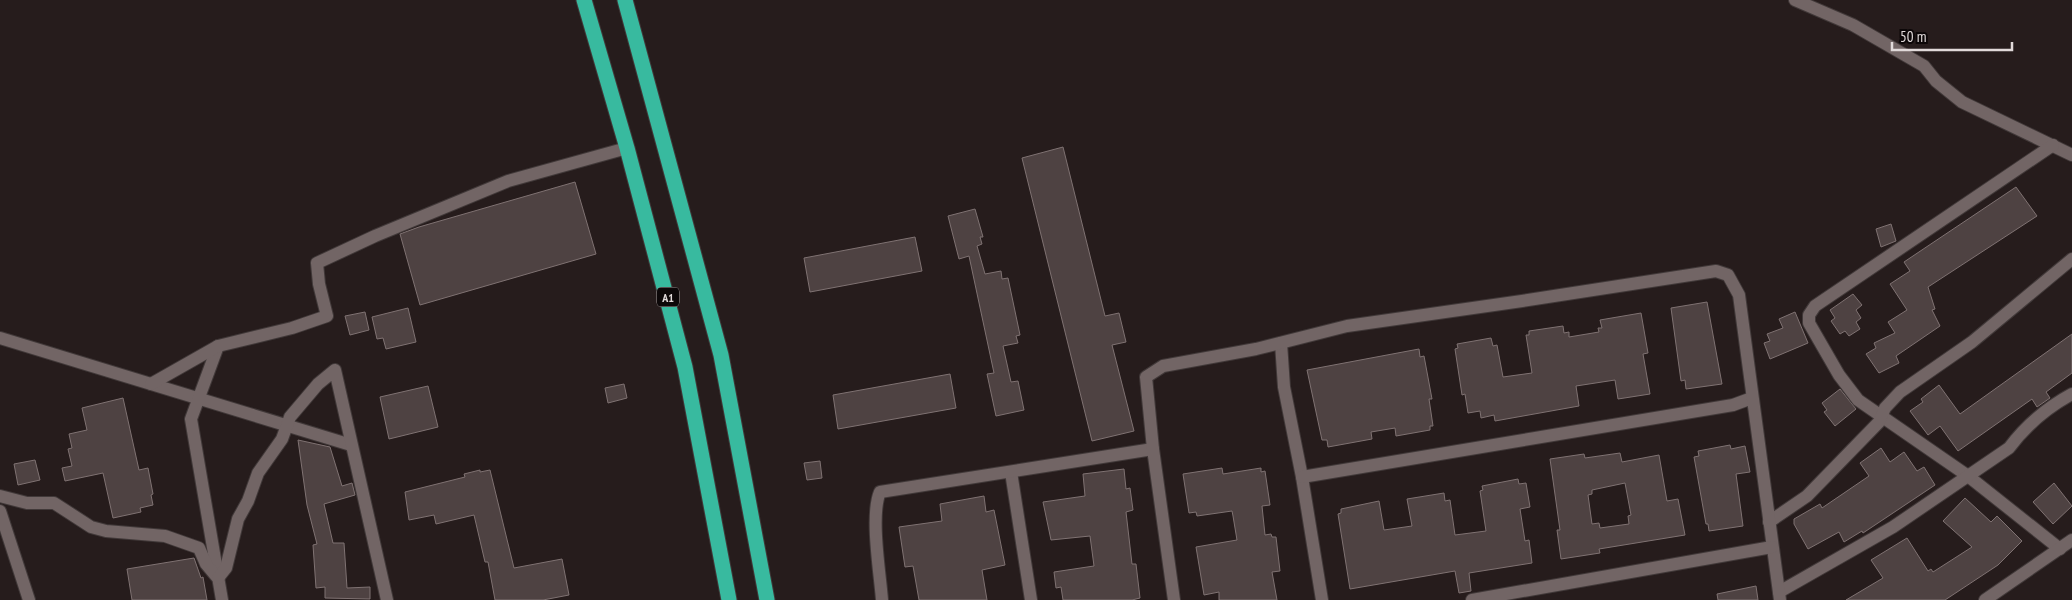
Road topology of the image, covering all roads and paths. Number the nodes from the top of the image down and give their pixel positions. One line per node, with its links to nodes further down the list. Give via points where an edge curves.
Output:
1 (584, 0): 5 (highway, A1)
2 (625, 0): 33 (highway, via 721,354)
3 (1796, 0): 4 (street, via 1853,26 1924,66 1936,81 1962,102)
4 (2053, 145): 6 (street); 15 (street, via 1815,306 1809,315 1809,322 1839,375 1858,400)
5 (627, 148): 10 (street, via 508,181 317,263 327,316); 32 (highway, A1, via 685,367)
6 (2072, 155)
7 (2072, 259): 15 (street, via 1972,342 1900,392 1885,408)
8 (0, 338): 11 (street)
9 (1282, 343): 13 (street, via 1347,326 1716,271 1728,275 1739,295); 18 (street, via 1153,371 1146,377); 21 (street, via 1284,387)
10 (218, 346): 11 (street); 14 (street)
11 (151, 384): 14 (street)
12 (2072, 394): 20 (street, via 2046,408 2022,430 2009,448)
13 (1752, 398): 21 (street, via 1733,405); 24 (street)
14 (198, 399): 16 (street); 27 (street, via 191,419)
15 (1883, 415): 20 (street); 24 (street, via 1807,496)
16 (286, 425): 17 (street); 17 (street, via 318,384 335,370); 27 (street, via 282,439 258,473 238,519 226,568)
17 (351, 445): 31 (street)
18 (1153, 449): 19 (street); 36 (street)
19 (1011, 472): 34 (street, via 880,492 877,505); 35 (street)
20 (1968, 476): 25 (street); 28 (street, via 1893,527)
21 (1302, 477): 37 (street)
22 (0, 496): 27 (street, via 27,503 54,503 92,527 106,531 165,536 199,548 206,564)
23 (0, 512): 29 (street)
24 (1769, 522): 26 (street)
25 (2067, 546): 39 (street)
26 (1772, 547): 28 (street); 38 (street)
27 (218, 578): 30 (street)
28 (1779, 596)
29 (29, 600)
30 (222, 600)
31 (387, 600)
32 (729, 600)
33 (767, 600)
34 (882, 600)
35 (1031, 600)
36 (1174, 600)
37 (1322, 600)
38 (1472, 600)
39 (1985, 600)

